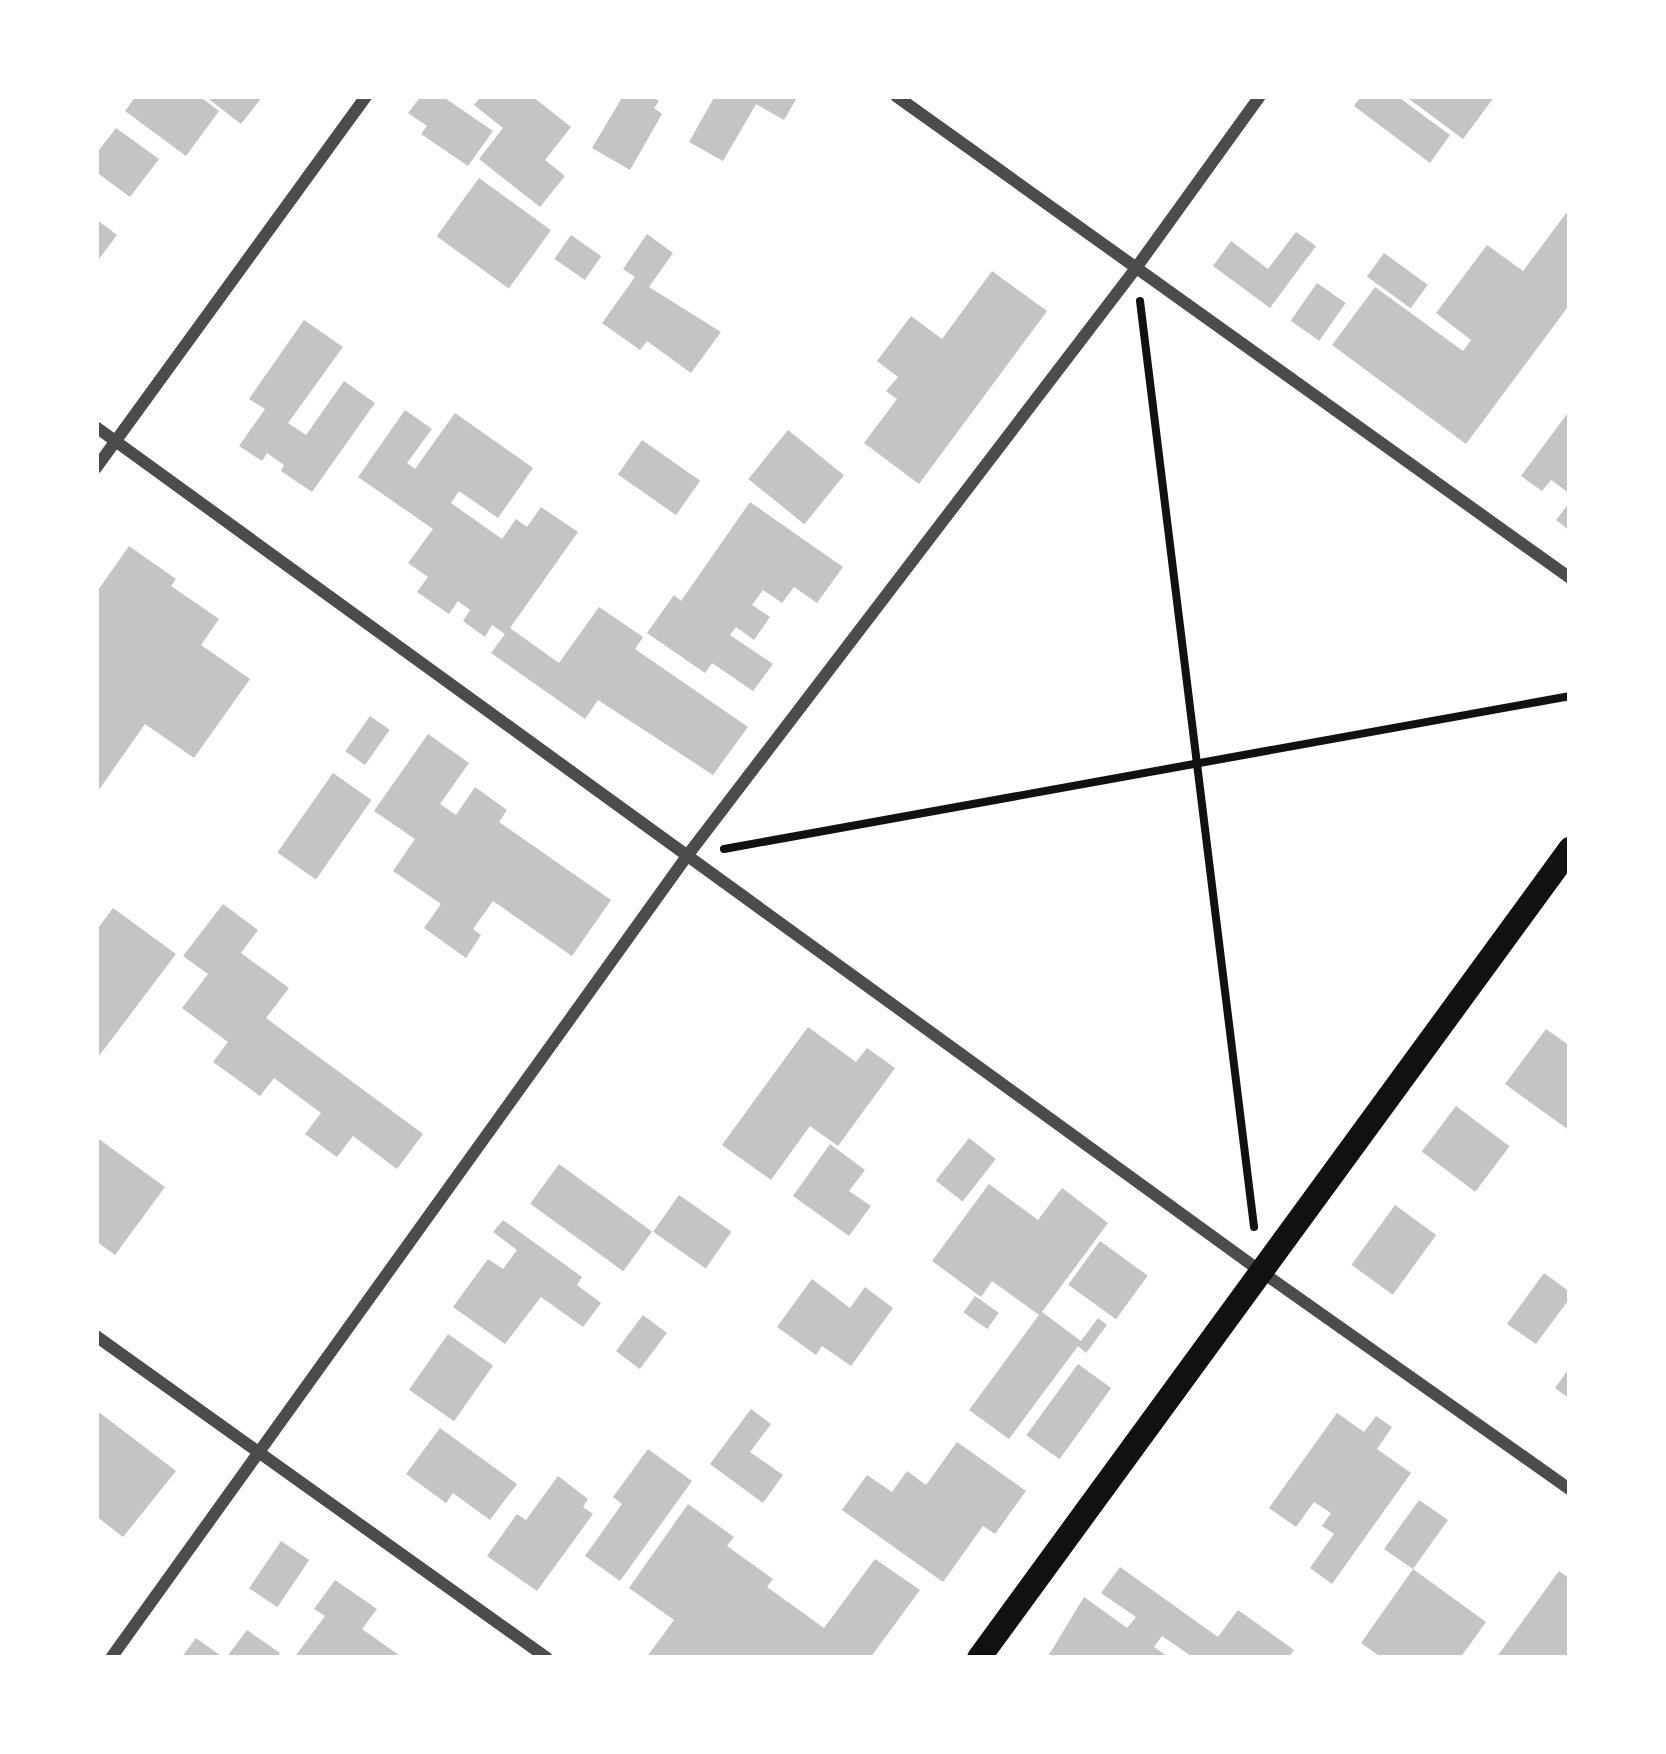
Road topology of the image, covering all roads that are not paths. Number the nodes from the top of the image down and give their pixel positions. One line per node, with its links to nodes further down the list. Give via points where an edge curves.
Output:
1 (366, 96): 6 (street)
2 (896, 96): 4 (street)
3 (1260, 96): 4 (street)
4 (1136, 268): 8 (street); 10 (street)
5 (96, 427): 6 (street)
6 (116, 441): 7 (street); 10 (street)
7 (96, 468)
8 (1570, 578)
9 (1570, 849): 11 (main road)
10 (687, 856): 11 (street); 13 (street)
11 (1259, 1270): 14 (street); 17 (main road)
12 (96, 1336): 13 (street)
13 (256, 1455): 15 (street); 16 (street)
14 (1570, 1489)
15 (110, 1658)
16 (547, 1658)
17 (979, 1658)

